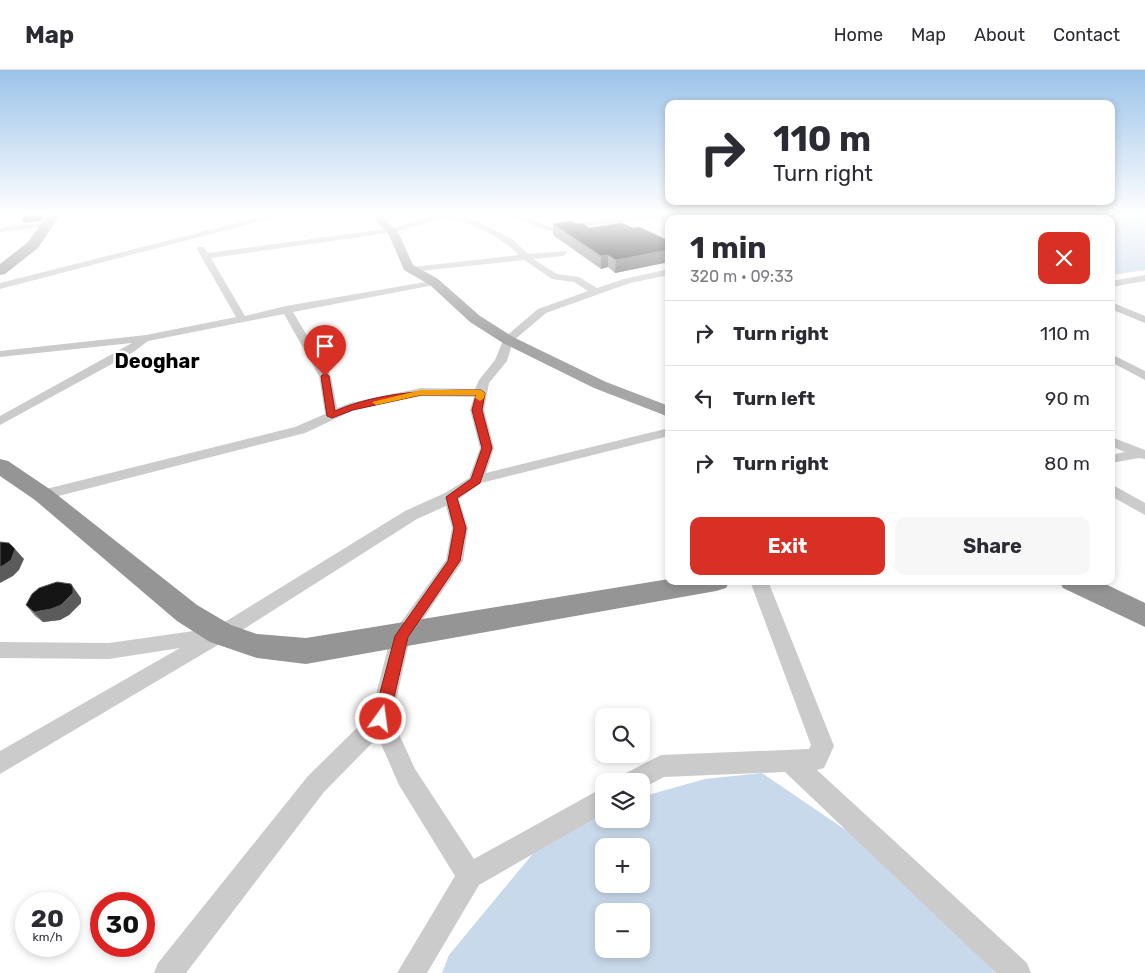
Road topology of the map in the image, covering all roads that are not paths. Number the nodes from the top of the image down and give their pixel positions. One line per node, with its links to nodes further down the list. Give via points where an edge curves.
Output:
1 (18, 257): 8 (highway)
2 (114, 257): 13 (street)
3 (206, 257): 17 (street)
4 (403, 257): 7 (main road)
5 (533, 257): 6 (street)
6 (527, 258): 7 (street); 14 (street, via 555,277 576,279)
7 (413, 270): 11 (main road)
8 (0, 271)
9 (665, 273): 14 (street)
10 (1145, 278): 12 (street)
11 (434, 282): 15 (street); 20 (main road, via 475,318)
12 (1115, 283)
13 (0, 286)
14 (596, 292): 20 (street, via 542,310)
15 (286, 309): 17 (street); 26 (street, via 325,376)
16 (1115, 309): 18 (street)
17 (242, 318): 19 (street)
18 (1145, 320)
19 (146, 338): 21 (street); 27 (street)
20 (508, 340): 24 (street, via 501,360 483,383); 25 (main road, via 600,386)
21 (0, 354)
22 (1115, 359): 23 (street)
23 (1145, 376)
24 (481, 393): 26 (street, via 421,392 350,407); 33 (street, via 477,410 487,448)
25 (665, 410)
26 (332, 416): 35 (street, via 300,430 254,443)
27 (0, 421)
28 (665, 433): 33 (street)
29 (1115, 443): 30 (street)
30 (1143, 454): 31 (street)
31 (1115, 458)
32 (0, 466): 35 (highway)
33 (476, 480): 36 (street)
34 (1115, 491): 37 (street)
35 (44, 495): 42 (highway, via 187,613)
36 (451, 497): 42 (street, via 411,515); 43 (street, via 460,528 454,561)
37 (1145, 510)
38 (693, 585): 43 (highway)
39 (761, 585): 46 (street, via 823,746 816,760)
40 (1081, 585): 41 (highway)
41 (1145, 616)
42 (221, 634): 43 (highway, via 257,646 306,651); 44 (street, via 109,651); 47 (street)
43 (402, 636): 45 (street)
44 (0, 650)
45 (381, 719): 50 (street, via 407,777); 52 (street, via 316,784)
46 (790, 761): 48 (street, via 660,766); 51 (street)
47 (0, 763)
48 (648, 773)
49 (595, 804): 50 (street)
50 (470, 876): 53 (street)
51 (970, 930): 54 (street); 55 (street)
52 (168, 973)
53 (411, 973)
54 (999, 973)
55 (1017, 973)

